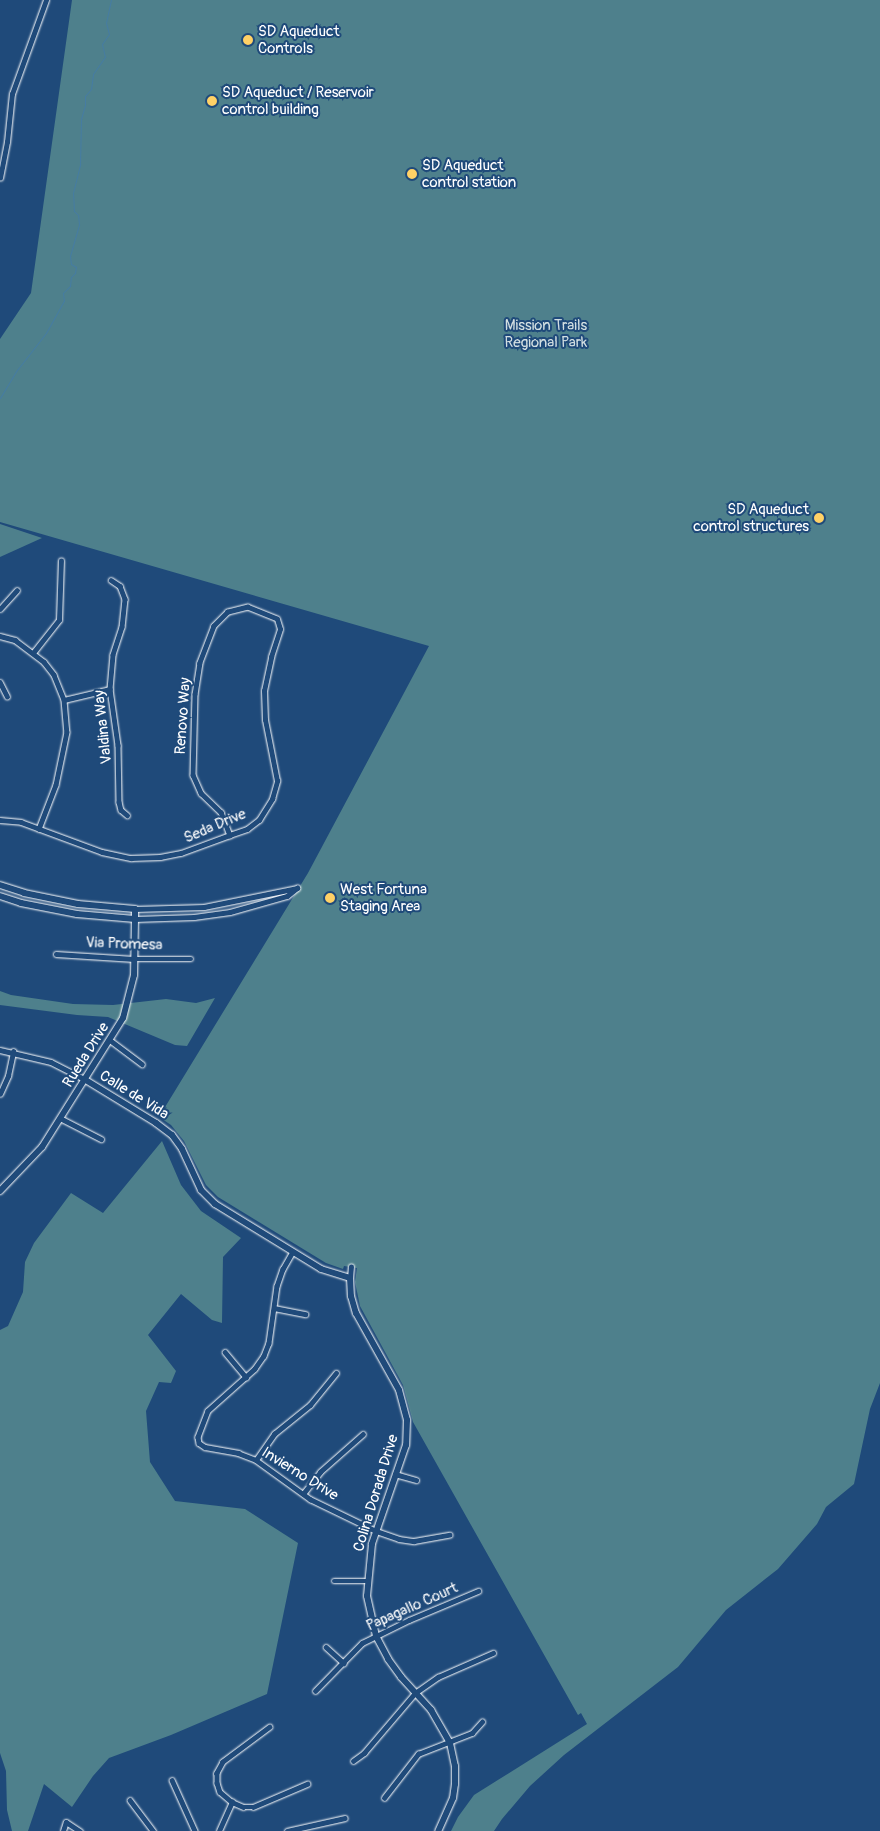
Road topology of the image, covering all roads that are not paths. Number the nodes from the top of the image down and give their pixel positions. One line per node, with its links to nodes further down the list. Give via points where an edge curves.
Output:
1 (46, 0): 2 (street, via 12,94)
2 (0, 178)
3 (61, 561): 9 (street, via 59,620)
4 (111, 580): 11 (street, Valdina Way, via 120,586 125,598)
5 (18, 590): 6 (street)
6 (0, 610)
7 (272, 616): 17 (street, Seda Drive, via 279,622 280,629 264,691 265,720 276,781 265,813 247,829); 17 (street, Renovo Way, via 248,607 224,615 211,630 200,664 195,694 193,775 201,793 221,812)
8 (0, 636): 9 (street, via 15,640)
9 (33, 653): 13 (street, via 54,675)
10 (0, 682): 12 (street)
11 (110, 689): 13 (street); 14 (street, Valdina Way, via 118,745 119,802)
12 (7, 696)
13 (64, 700): 16 (street, via 67,732 56,785)
14 (127, 815)
15 (0, 820): 16 (street, Seda Drive, via 21,822)
16 (39, 829): 17 (street, Seda Drive, via 102,852 132,858 181,853)
17 (230, 835)
18 (0, 885): 20 (street, via 78,904)
19 (0, 896): 21 (street, via 77,914)
20 (135, 909): 21 (street, Rueda Drive); 21 (street, via 204,907 297,888 288,896 230,912)
21 (135, 919): 23 (street, Rueda Drive)
22 (56, 954): 23 (street, Via Promesa)
23 (134, 959): 24 (street, Via Promesa); 25 (street, Rueda Drive, via 129,1000)
24 (191, 959)
25 (110, 1040): 28 (street); 29 (street, Rueda Drive)
26 (0, 1050): 27 (street, Calle de Vida)
27 (13, 1052): 29 (street, Calle de Vida, via 51,1062); 30 (street)
28 (142, 1064)
29 (84, 1079): 31 (street, Rueda Drive); 34 (street, Calle de Vida, via 163,1128 182,1149 201,1190 215,1204)
30 (0, 1094)
31 (62, 1119): 32 (street); 33 (street, Rueda Drive, via 42,1147)
32 (101, 1139)
33 (0, 1191)
34 (293, 1252): 36 (street, Calle de Vida, via 321,1269); 37 (street, via 283,1269)
35 (351, 1267): 36 (street, Colina Dorada Drive)
36 (350, 1278): 44 (street, Colina Dorada Drive, via 356,1313 399,1390 404,1408 408,1429 406,1445)
37 (274, 1308): 38 (street); 41 (street, via 264,1356)
38 (305, 1314)
39 (225, 1352): 41 (street)
40 (336, 1373): 43 (street, via 310,1405 274,1434)
41 (246, 1377): 43 (street, Invierno Drive, via 208,1411 198,1437 205,1448 238,1453)
42 (363, 1434): 46 (street, via 320,1472)
43 (256, 1460): 46 (street, Invierno Drive)
44 (395, 1474): 45 (street); 47 (street, Colina Dorada Drive)
45 (416, 1480)
46 (303, 1494): 47 (street, Invierno Drive)
47 (376, 1531): 48 (street, Invierno Drive, via 414,1541); 50 (street, Colina Dorada Drive)
48 (449, 1535)
49 (334, 1581): 50 (street)
50 (367, 1581): 52 (street, Colina Dorada Drive)
51 (478, 1591): 52 (street, Papagallo Court)
52 (376, 1636): 55 (street, Papagallo Court, via 362,1643); 57 (street, Colina Dorada Drive, via 388,1659)
53 (326, 1647): 55 (street)
54 (493, 1653): 57 (street, via 438,1677)
55 (344, 1662): 56 (street, Papagallo Court)
56 (316, 1692)
57 (415, 1694): 60 (street, Colina Dorada Drive, via 431,1710); 61 (street, via 364,1753)
58 (482, 1722): 60 (street, via 472,1733)
59 (270, 1727): 66 (street, via 224,1762 217,1773 220,1792)
60 (449, 1741): 64 (street, via 418,1754); 74 (street, Colina Dorada Drive, via 455,1784 453,1798)
61 (353, 1761)
62 (172, 1780): 71 (street)
63 (307, 1784): 66 (street, via 254,1806 243,1807)
64 (384, 1798)
65 (130, 1800): 70 (street)
66 (232, 1802): 72 (street)
67 (345, 1818): 73 (street)
68 (63, 1831): 69 (street, via 66,1822)
69 (80, 1831)
70 (153, 1831)
71 (195, 1831)
72 (219, 1831)
73 (287, 1831)
74 (438, 1831)

